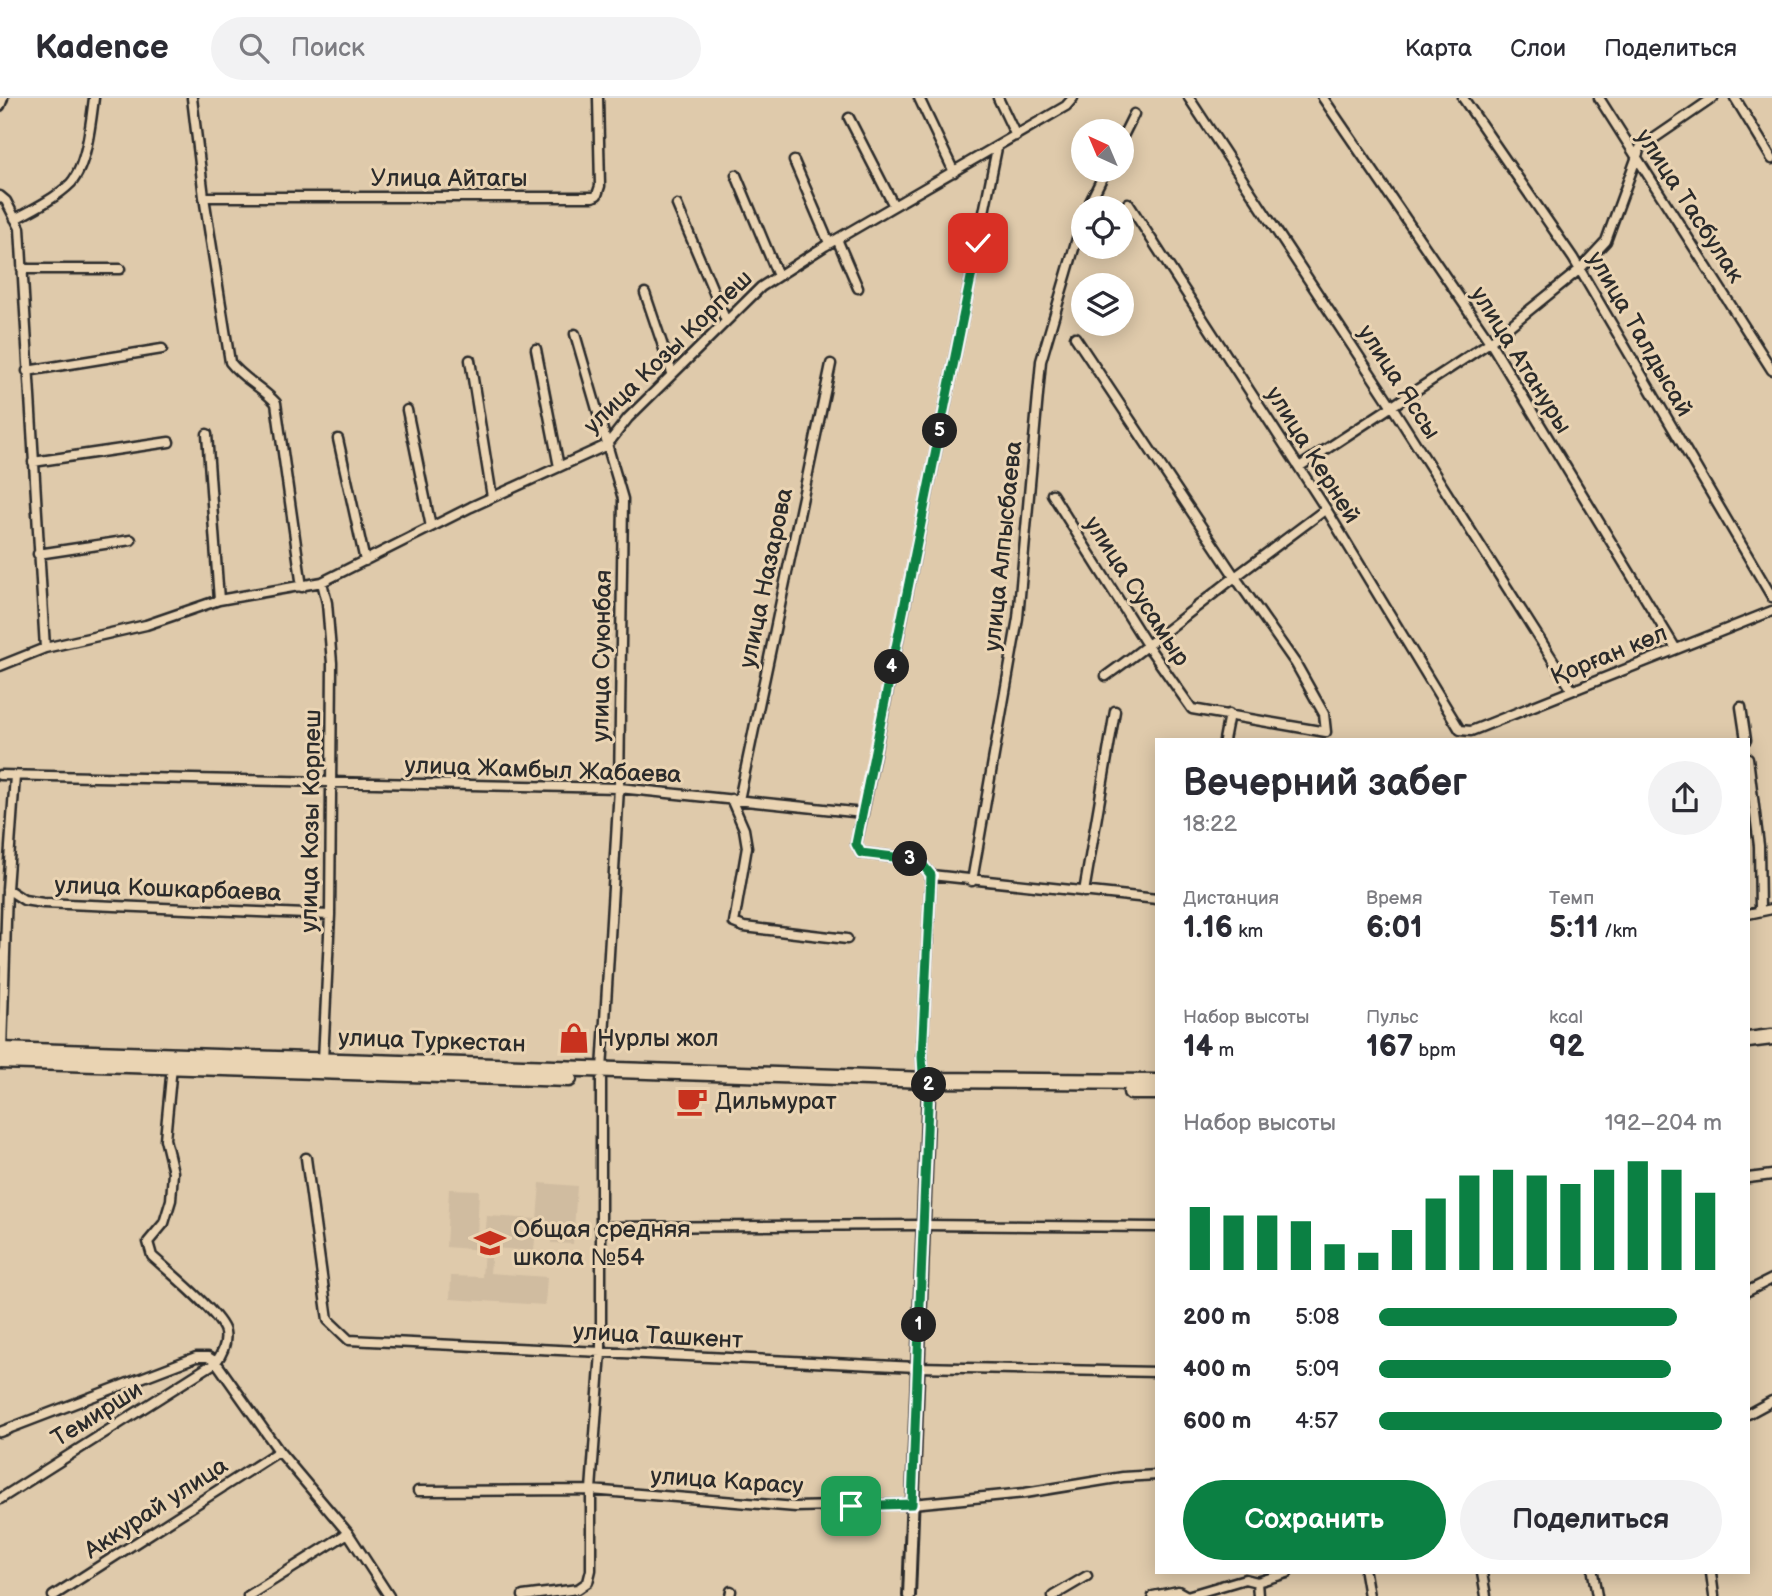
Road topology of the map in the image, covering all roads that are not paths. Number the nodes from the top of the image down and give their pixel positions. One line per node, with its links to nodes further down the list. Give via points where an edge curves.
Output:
1 (3, 98): 14 (street)
2 (94, 98): 30 (street, via 88,145 72,181 38,208)
3 (192, 98): 26 (street)
4 (598, 98): 26 (street, Улица Айтагы, via 600,186 593,197)
5 (919, 98): 23 (street)
6 (998, 98): 18 (street)
7 (1073, 98): 18 (street, улица Козы Корпеш)
8 (1189, 98): 50 (street, улица Яссы)
9 (1323, 98): 42 (street, улица Атануры)
10 (1463, 98): 35 (street, улица Талдысай)
11 (1599, 98): 20 (street, улица Тасбулак)
12 (1713, 98): 20 (street, via 1640,148)
13 (1735, 98): 21 (street)
14 (0, 106)
15 (1133, 114): 17 (street)
16 (849, 118): 28 (street)
17 (1131, 119)
18 (1016, 136): 19 (street, улица Козы Корпеш)
19 (997, 148): 23 (street, улица Козы Корпеш); 90 (street)
20 (1636, 157): 35 (street, via 1606,241); 47 (street, улица Тасбулак)
21 (1772, 159)
22 (794, 161): 31 (street)
23 (954, 172): 28 (street, улица Козы Корпеш)
24 (736, 175): 36 (street)
25 (0, 197): 30 (street)
26 (204, 197): 68 (street, via 230,362 276,403)
27 (677, 205): 39 (street)
28 (894, 206): 31 (street, улица Козы Корпеш)
29 (1134, 212): 58 (street, улица Керней)
30 (15, 219): 33 (street, via 20,229)
31 (833, 241): 36 (street, улица Козы Корпеш); 37 (street)
32 (1071, 259): 92 (street, улица Алпысбаева, via 1041,361 1018,618)
33 (22, 269): 34 (street); 48 (street)
34 (120, 269)
35 (1579, 270): 42 (street); 69 (street, улица Талдысай)
36 (778, 276): 39 (street, улица Козы Корпеш)
37 (858, 288)
38 (645, 293): 49 (street)
39 (726, 321): 49 (street, улица Козы Корпеш)
40 (575, 334): 55 (street, улица Суюнбая)
41 (1075, 337): 66 (street)
42 (1490, 342): 50 (street); 74 (street, улица Атануры)
43 (162, 349): 48 (street)
44 (536, 349): 57 (street)
45 (470, 359): 60 (street)
46 (831, 364): 89 (street, улица Назарова)
47 (1772, 370)
48 (27, 371): 56 (street)
49 (672, 373): 55 (street, улица Козы Корпеш)
50 (1393, 408): 58 (street); 77 (street, улица Яссы)
51 (407, 410): 62 (street)
52 (207, 434): 70 (street)
53 (338, 439): 65 (street)
54 (169, 442): 56 (street)
55 (607, 445): 57 (street, улица Козы Корпеш); 88 (street, улица Суюнбая, via 623,499)
56 (33, 462): 64 (street)
57 (559, 467): 60 (street, улица Козы Корпеш)
58 (1299, 467): 61 (street, улица Керней)
59 (1052, 494): 72 (street, улица Сусамыр)
60 (492, 498): 62 (street, улица Козы Корпеш)
61 (1326, 509): 66 (street); 81 (street, улица Керней)
62 (431, 527): 65 (street, улица Козы Корпеш)
63 (131, 540): 64 (street)
64 (38, 554): 73 (street)
65 (365, 561): 67 (street, улица Козы Корпеш)
66 (1235, 577): 72 (street); 80 (street, via 1296,664 1324,714 1326,732)
67 (321, 582): 68 (street, улица Козы Корпеш); 87 (street, улица Козы Корпеш, via 332,663)
68 (302, 587): 70 (street, улица Козы Корпеш)
69 (1772, 597)
70 (219, 600): 73 (street, улица Козы Корпеш, via 146,625)
71 (1772, 611): 74 (street, Қорған көл)
72 (1147, 645): 76 (street); 80 (street, улица Сусамыр, via 1192,709)
73 (45, 648): 75 (street, улица Козы Корпеш)
74 (1676, 649): 77 (street, Қорған көл)
75 (0, 666)
76 (1106, 676)
77 (1572, 690): 81 (street, Қорған көл, via 1471,731)
78 (1741, 707): 83 (street)
79 (1115, 711): 94 (street)
80 (1229, 714): 82 (street)
81 (1460, 730)
82 (1224, 738)
83 (1746, 738)
84 (1750, 774): 97 (street, via 1759,846)
85 (0, 775): 86 (street, улица Жамбыл Жабаева)
86 (15, 776): 87 (street, улица Жамбыл Жабаева); 93 (street)
87 (329, 782): 88 (street, улица Жамбыл Жабаева); 100 (street, улица Козы Корпеш)
88 (619, 788): 89 (street, улица Жамбыл Жабаева); 109 (street, улица Суюнбая)
89 (735, 800): 90 (street, улица Жамбыл Жабаева); 101 (street, via 747,847 734,923)
90 (863, 813): 91 (street, via 856,844 861,853 919,860)
91 (931, 875): 92 (street); 111 (street, via 922,1057)
92 (972, 881): 94 (street)
93 (8, 888): 98 (street); 100 (street, улица Кошкарбаева, via 23,900 43,903)
94 (1084, 892): 95 (street)
95 (1155, 899)
96 (1772, 909): 97 (street)
97 (1760, 911): 99 (street)
98 (3, 914): 106 (street)
99 (1750, 914)
100 (330, 915): 107 (street, улица Козы Корпеш)
101 (847, 939)
102 (1772, 1028): 103 (highway)
103 (1750, 1030)
104 (1772, 1037): 105 (highway)
105 (1750, 1040)
106 (1, 1054): 107 (highway, улица Туркестан); 108 (highway, улица Туркестан)
107 (323, 1060): 109 (highway, улица Туркестан)
108 (173, 1066): 109 (highway, улица Туркестан); 122 (street, via 165,1139 173,1172 171,1200 164,1223 148,1242 149,1250 220,1323 225,1332 223,1353)
109 (602, 1075): 111 (highway, улица Туркестан); 117 (street, улица Суюнбая)
110 (1155, 1082): 111 (highway, улица Туркестан)
111 (929, 1084): 112 (highway, улица Туркестан); 116 (street)
112 (1155, 1092)
113 (306, 1158): 121 (street, улица Ташкент, via 328,1320 349,1340)
114 (1772, 1175): 115 (street)
115 (1750, 1178)
116 (923, 1225): 117 (street); 118 (street); 123 (street)
117 (600, 1227): 121 (street, улица Суюнбая)
118 (1155, 1227)
119 (1772, 1279): 120 (street)
120 (1750, 1290)
121 (601, 1352): 123 (street, улица Ташкент); 130 (street, улица Суюнбая)
122 (216, 1362): 127 (street, via 195,1357); 128 (street); 132 (street, Темирши)
123 (917, 1367): 124 (street, улица Ташкент); 133 (street)
124 (1155, 1372)
125 (1772, 1401): 126 (street)
126 (1750, 1413)
127 (0, 1432)
128 (279, 1451): 134 (street); 142 (street, Аккурай улица)
129 (1155, 1475): 133 (street, улица Карасу)
130 (591, 1490): 131 (street, улица Карасу); 133 (street, улица Карасу, via 796,1507); 145 (street, улица Суюнбая, via 588,1582 578,1589)
131 (418, 1491)
132 (0, 1499)
133 (912, 1504): 146 (street)
134 (348, 1533): 143 (street); 144 (street)
135 (1284, 1574): 141 (street)
136 (1365, 1574): 151 (street)
137 (1482, 1574): 152 (street)
138 (1593, 1574): 153 (street)
139 (1711, 1574): 154 (street)
140 (1087, 1576): 147 (street)
141 (1257, 1582): 149 (street, via 1245,1579); 150 (street)
142 (53, 1596)
143 (248, 1596)
144 (389, 1596)
145 (524, 1596)
146 (909, 1596)
147 (1053, 1596)
148 (1153, 1596): 149 (street, via 1178,1591)
149 (1187, 1596)
150 (1258, 1596)
151 (1369, 1596)
152 (1486, 1596)
153 (1597, 1596)
154 (1714, 1596)

